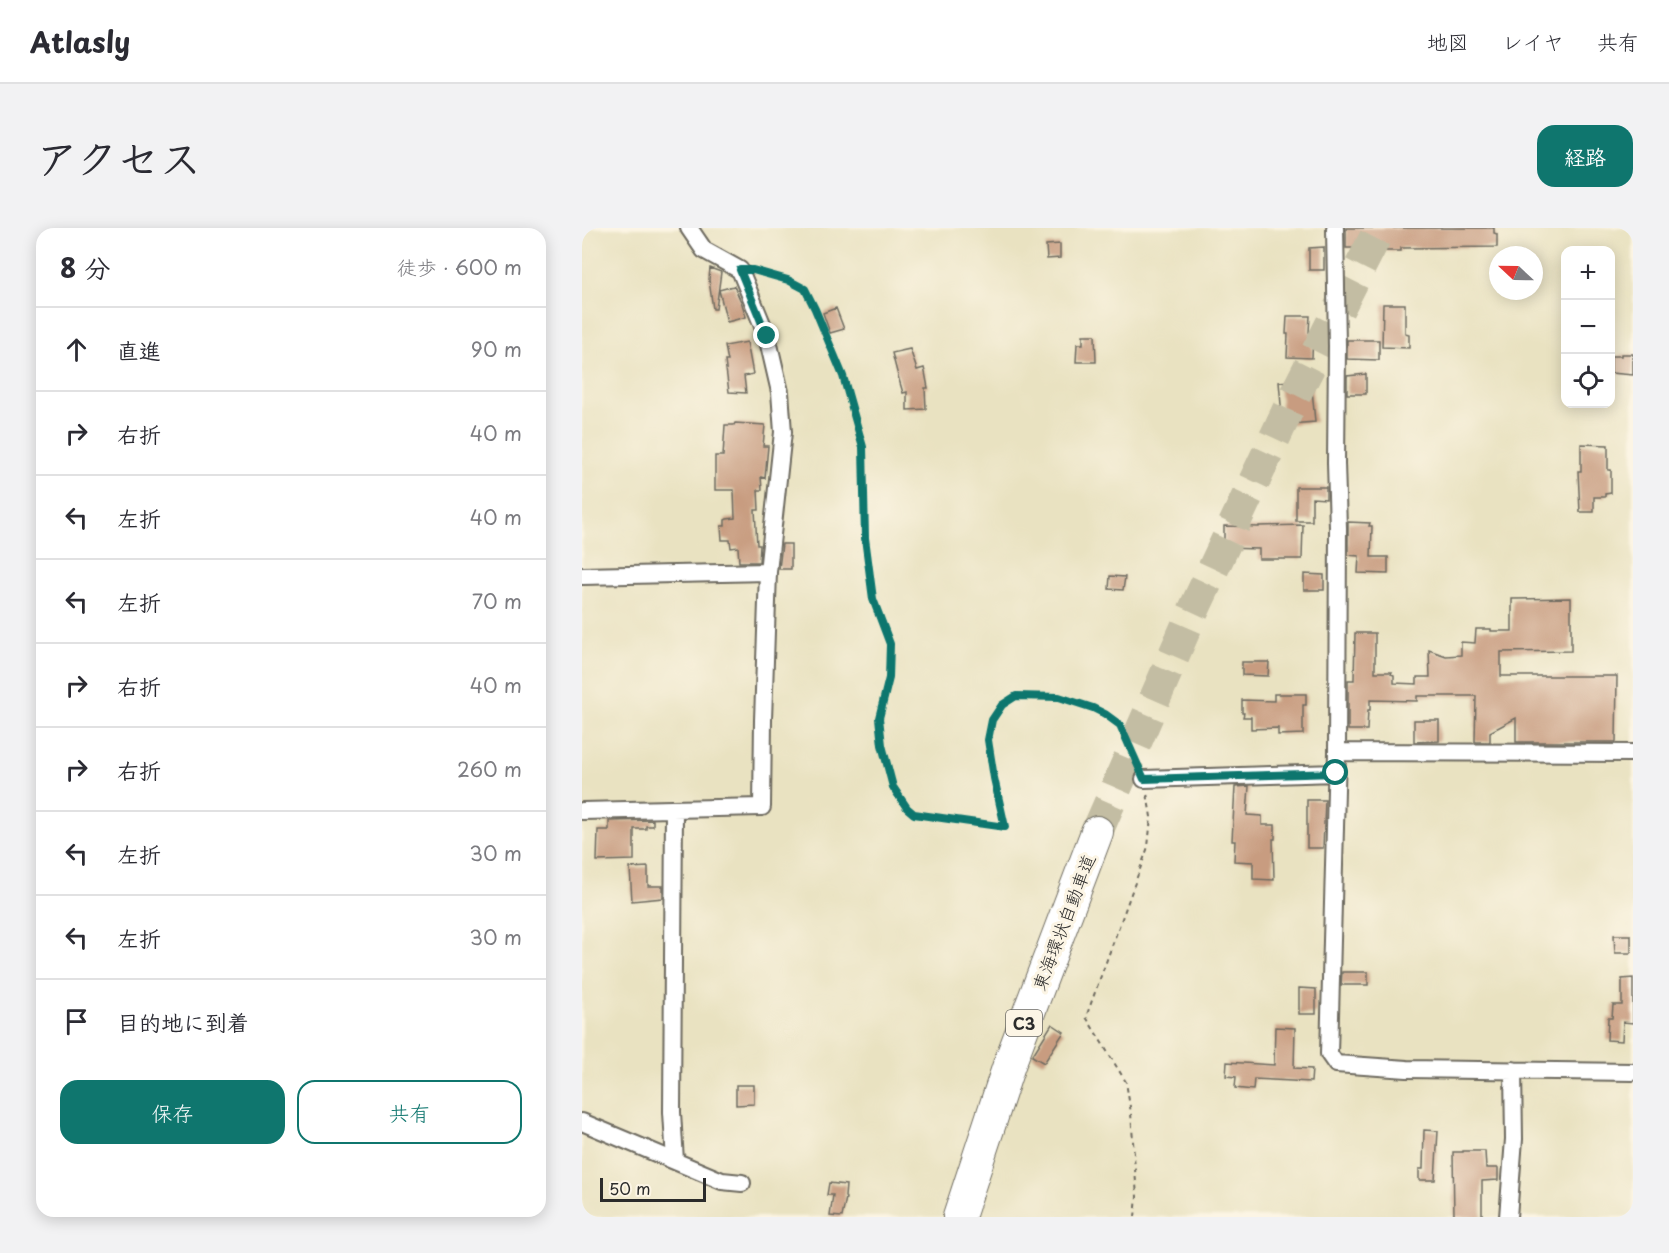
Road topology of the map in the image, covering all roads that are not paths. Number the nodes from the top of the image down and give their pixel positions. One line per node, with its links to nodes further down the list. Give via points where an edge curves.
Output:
1 (689, 228): 3 (street, via 704,250 740,270 767,336 780,392 783,432)
2 (1335, 228): 5 (street)
3 (768, 572): 4 (street); 9 (street, via 762,807)
4 (582, 576)
5 (1337, 752): 6 (street); 7 (street)
6 (1633, 753)
7 (1336, 773): 8 (street); 12 (street, via 1329,1054 1336,1064)
8 (1144, 779)
9 (674, 809): 10 (street); 15 (street)
10 (582, 811)
11 (1097, 832): 17 (highway, 東海環状自動車道 / C3, via 1009,1065)
12 (1513, 1071): 13 (street); 18 (street, via 1514,1139)
13 (1633, 1072)
14 (582, 1122): 15 (street)
15 (675, 1161): 16 (street, via 722,1181)
16 (742, 1183)
17 (959, 1217)
18 (1508, 1217)

